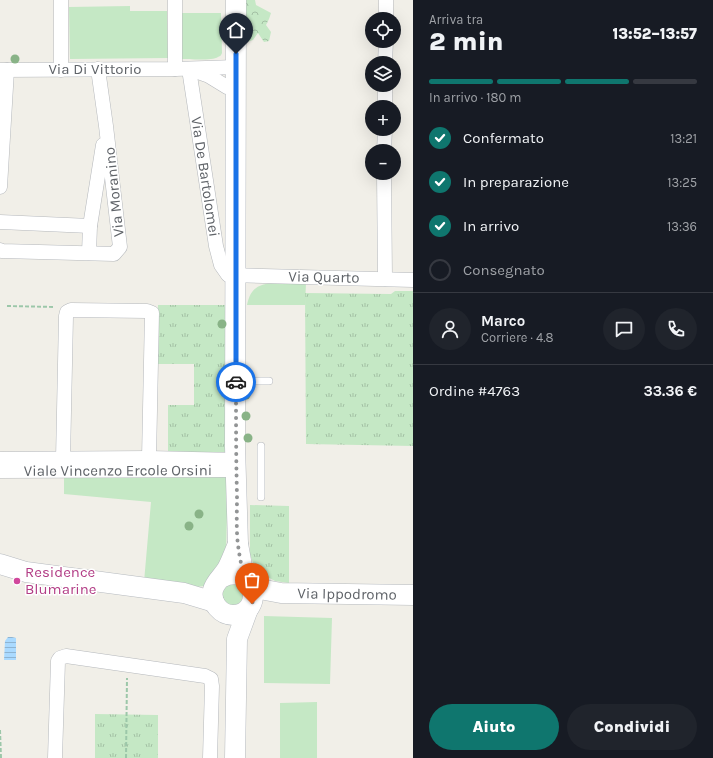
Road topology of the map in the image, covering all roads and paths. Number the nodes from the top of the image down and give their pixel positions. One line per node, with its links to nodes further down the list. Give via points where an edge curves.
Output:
1 (61, 0): 11 (street)
2 (175, 0): 9 (street)
3 (236, 0): 6 (street, Via De Bartolomei)
4 (386, 0): 5 (street)
5 (386, 12)
6 (236, 67): 7 (street, Via Di Vittorio); 12 (street, Via De Bartolomei)
7 (189, 68): 9 (street, Via Di Vittorio); 12 (street, Via Di Vittorio, via 227,87); 20 (street, Via De Bartolomei, via 216,246 221,265 228,275)
8 (98, 69): 9 (street, Via Di Vittorio); 11 (street, Via Di Vittorio); 13 (street, Via Moranino)
9 (175, 69)
10 (4, 70): 11 (street, Via Di Vittorio); 15 (street)
11 (61, 70)
12 (236, 88): 20 (street, Via De Bartolomei)
13 (106, 126): 17 (street, Via Moranino); 19 (street, Via Moranino, via 120,247 114,254)
14 (384, 180): 21 (street)
15 (0, 187)
16 (0, 222): 17 (street, Via Moranino)
17 (90, 226): 19 (street, Via Moranino)
18 (1, 250): 19 (street, Via Moranino)
19 (89, 253)
20 (235, 275): 21 (street, Via Quarto); 25 (street, Via De Bartolomei)
21 (385, 279): 22 (street, Via Quarto)
22 (413, 280)
23 (8, 306): 24 (path, via 60,307)
24 (67, 312): 28 (street, Viale Vincenzo Ercole Orsini, via 147,310 152,313); 30 (street, Viale Vincenzo Ercole Orsini)
25 (236, 381): 26 (lane); 31 (street, Via De Bartolomei)
26 (269, 382)
27 (260, 446): 33 (lane)
28 (149, 458): 30 (street, Viale Vincenzo Ercole Orsini); 31 (street, Viale Vincenzo Ercole Orsini)
29 (0, 459): 30 (street, Viale Vincenzo Ercole Orsini)
30 (63, 459)
31 (236, 465): 32 (street, Viale Vincenzo Ercole Orsini); 34 (street, Via De Bartolomei)
32 (0, 470)
33 (261, 497)
34 (238, 544): 36 (street, Via De Bartolomei); 37 (street, Via De Bartolomei)
35 (0, 564): 36 (street, Via Ippodromo, via 26,572 184,593)
36 (218, 595): 37 (street, Via Ippodromo, via 227,614 244,612); 37 (street, Via Ippodromo, via 226,575 233,574 245,578); 39 (street, via 227,624)
37 (250, 595): 38 (street, Via Ippodromo, via 265,590 281,593); 39 (street)
38 (413, 595)
39 (236, 640): 46 (street)
40 (127, 665): 43 (street, via 66,656 60,658); 44 (path); 45 (street, via 211,679)
41 (0, 730): 42 (path)
42 (1, 758)
43 (55, 758)
44 (126, 758)
45 (210, 758)
46 (234, 758)

